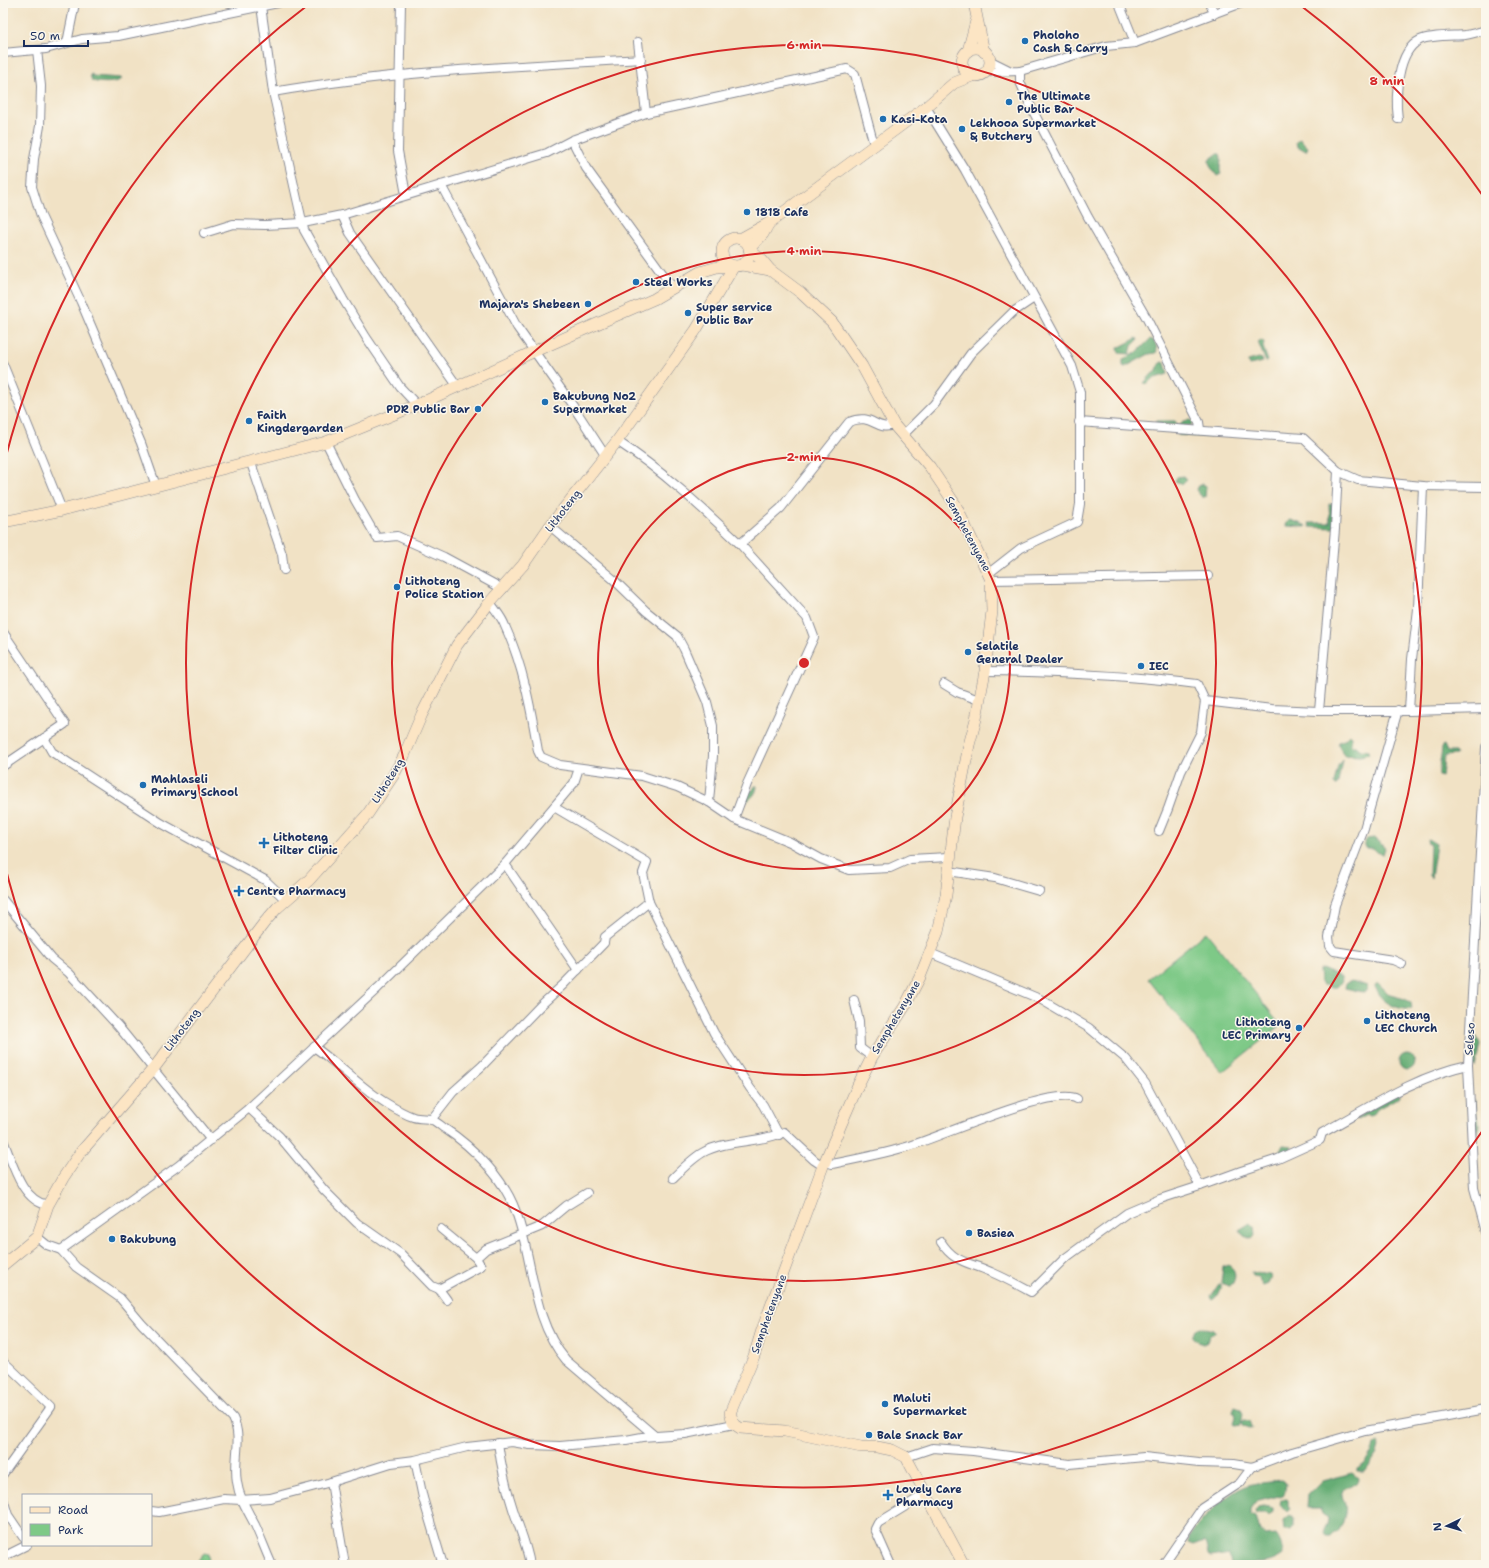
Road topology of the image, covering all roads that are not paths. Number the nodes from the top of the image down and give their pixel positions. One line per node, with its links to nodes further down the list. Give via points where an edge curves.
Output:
1 (76, 3): 13 (street)
2 (278, 3): 8 (street)
3 (401, 3): 24 (street)
4 (974, 3): 10 (main road)
5 (1119, 3): 14 (street)
6 (1210, 3): 9 (street)
7 (1242, 3): 9 (street)
8 (261, 6): 13 (street, via 118,36 82,38); 27 (street)
9 (1214, 14): 14 (street)
10 (976, 19): 16 (main road); 18 (main road)
11 (1486, 30): 30 (street, via 1420,40 1411,46 1403,60 1399,78)
12 (638, 42): 19 (street)
13 (67, 43): 15 (street)
14 (1135, 43): 22 (street, via 1106,46)
15 (36, 50): 17 (street); 60 (street, via 41,86 40,126 32,187 41,216 81,302 143,448)
16 (968, 51): 18 (main road, via 977,49); 20 (main road, via 963,57)
17 (3, 53)
18 (987, 56): 21 (street); 23 (main road)
19 (641, 59): 24 (street); 29 (street)
20 (962, 65): 25 (main road); 26 (main road)
21 (1010, 70): 22 (street); 23 (street)
22 (1020, 71): 53 (street, via 1020,82 1032,109 1088,216 1146,317 1199,422)
23 (986, 72): 25 (main road, via 980,76)
24 (399, 74): 27 (street); 34 (street, via 398,152)
25 (972, 76): 26 (main road)
26 (954, 83): 28 (main road)
27 (273, 92): 36 (street)
28 (926, 106): 32 (main road); 46 (street, via 965,170)
29 (646, 113): 31 (street); 32 (street, via 847,69 855,74)
30 (1398, 119)
31 (572, 140): 33 (street, via 547,153); 45 (street, via 586,168)
32 (874, 145): 37 (main road)
33 (441, 185): 34 (street); 47 (street, via 517,327)
34 (406, 195): 35 (street)
35 (342, 215): 36 (street); 49 (street, via 350,233)
36 (303, 223): 38 (street, via 233,224); 50 (street, via 304,230 342,300 400,387)
37 (769, 223): 39 (main road); 40 (main road)
38 (204, 233)
39 (740, 239): 40 (main road, via 745,241); 41 (main road, via 729,239)
40 (750, 250): 42 (main road, via 749,257); 43 (main road)
41 (721, 251): 42 (main road, via 723,259); 44 (main road)
42 (736, 266): 43 (main road); 44 (main road, via 717,267); 55 (main road, Lithoteng, via 696,330)
43 (770, 270): 52 (main road, Semphetenyane, via 801,293 832,322 862,366)
44 (700, 272): 45 (main road)
45 (673, 288): 47 (main road, via 654,299)
46 (1034, 298): 51 (street, via 1077,378 1080,392); 54 (street, via 1013,312 971,353 934,404)
47 (535, 351): 49 (main road); 57 (street)
48 (3, 364): 63 (street)
49 (458, 387): 50 (main road)
50 (417, 405): 56 (main road)
51 (1079, 422): 53 (street); 69 (street, via 1080,504 1077,522 1021,548)
52 (894, 425): 54 (main road, Semphetenyane); 66 (street, via 881,427 872,420 859,417 849,422 781,508)
53 (1200, 429): 59 (street, via 1303,438)
54 (903, 435): 69 (main road, Semphetenyane, via 930,467 955,504)
55 (617, 441): 57 (main road, Lithoteng); 66 (street, via 649,462)
56 (326, 442): 58 (main road); 70 (street, via 377,538 396,536 444,557)
57 (605, 455): 65 (main road, Lithoteng)
58 (251, 463): 60 (main road); 67 (street, via 282,554)
59 (1338, 471): 61 (street, via 1358,480); 79 (street)
60 (156, 486): 63 (main road)
61 (1423, 486): 62 (street); 80 (street, via 1418,616)
62 (1486, 487)
63 (62, 510): 64 (main road)
64 (3, 522)
65 (550, 526): 70 (main road, Lithoteng); 85 (street, via 676,636 684,649 707,702 713,726 714,756)
66 (740, 544): 87 (street, via 807,618 814,638 747,784)
67 (284, 570)
68 (1208, 576): 69 (street)
69 (990, 577): 73 (main road, Semphetenyane, via 992,611)
70 (503, 589): 71 (main road, Lithoteng)
71 (490, 602): 84 (street, via 505,624 514,646 541,757 560,765); 94 (main road, Lithoteng, via 457,645 404,756 367,815 309,880)
72 (3, 632): 81 (street, via 65,724)
73 (985, 671): 75 (main road, Semphetenyane); 76 (street, via 1083,673 1197,684)
74 (944, 684): 75 (street, via 957,692)
75 (980, 700): 89 (main road, Semphetenyane, via 968,745)
76 (1204, 701): 79 (street, via 1272,709); 88 (street, via 1201,732 1181,772)
77 (1486, 709): 80 (street)
78 (1398, 710): 79 (street); 80 (street); 97 (street, via 1364,829 1334,905 1329,937 1330,946 1334,951 1393,960)
79 (1319, 711)
80 (1409, 711)
81 (44, 738): 83 (street); 94 (street, via 52,752 161,823 265,880)
82 (1486, 747): 102 (street, Seleso)
83 (3, 766)
84 (579, 768): 85 (street, via 642,776 677,787); 86 (street, via 574,783)
85 (709, 802): 87 (street)
86 (554, 808): 90 (street); 95 (street, via 647,862 643,873)
87 (734, 819): 89 (street, via 849,870 890,868 910,859)
88 (1159, 831)
89 (949, 857): 91 (main road, Semphetenyane)
90 (505, 864): 98 (street); 100 (street)
91 (948, 871): 92 (street, via 995,878); 96 (main road, Semphetenyane, via 938,932)
92 (1039, 891)
93 (3, 900): 103 (street, via 52,959 69,973)
94 (286, 900): 103 (main road, Lithoteng, via 264,923)
95 (648, 902): 98 (street, via 605,937 604,943); 107 (street, via 714,1033 763,1105)
96 (930, 953): 101 (main road, Semphetenyane, via 905,1006); 112 (street, via 1040,999 1089,1028 1126,1059 1145,1083)
97 (1402, 964)
98 (578, 970): 106 (street, via 453,1092)
99 (854, 1000): 101 (street, via 860,1048)
100 (314, 1047): 105 (street); 106 (street, via 386,1103 414,1117)
101 (872, 1057): 110 (main road, Semphetenyane)
102 (1468, 1065): 112 (street, via 1447,1070 1416,1083 1322,1134 1320,1140 1278,1160 1241,1170); 116 (street, Seleso, via 1474,1188)
103 (154, 1068): 109 (street); 114 (main road, Lithoteng, via 80,1153 62,1178)
104 (1077, 1099): 110 (street, via 1067,1096 1051,1099 971,1123 907,1147 832,1164)
105 (248, 1108): 109 (street); 123 (street, via 280,1137 324,1190 357,1223 401,1254 432,1286)
106 (432, 1120): 117 (street, via 457,1136 493,1173 516,1211)
107 (779, 1135): 110 (street, via 784,1132 814,1160); 111 (street, via 712,1149 702,1154)
108 (3, 1140): 114 (street, via 21,1183 33,1198 41,1204)
109 (211, 1140): 120 (street)
110 (824, 1163): 127 (main road, Semphetenyane, via 754,1356 730,1413)
111 (674, 1178)
112 (1200, 1186): 119 (street, via 1127,1213 1064,1259 1031,1292 990,1271 963,1262 948,1252)
113 (587, 1193): 117 (street, via 542,1226)
114 (48, 1205): 118 (main road, Lithoteng)
115 (441, 1230): 121 (street)
116 (1486, 1232)
117 (522, 1233): 121 (street, via 486,1249); 128 (street, via 544,1321 548,1334 557,1348 566,1360)
118 (37, 1237): 120 (street); 122 (main road)
119 (941, 1242)
120 (61, 1250): 137 (street, via 76,1267 120,1298 233,1418 237,1428 236,1476)
121 (476, 1258): 123 (street, via 481,1266)
122 (3, 1265)
123 (439, 1289): 124 (street)
124 (447, 1300)
125 (3, 1361): 133 (street, via 51,1407)
126 (1486, 1409): 132 (street, via 1365,1431 1292,1452)
127 (734, 1424): 128 (street, via 685,1434); 130 (main road, via 740,1428 785,1431 892,1450)
128 (655, 1436): 129 (street, via 560,1446)
129 (498, 1443): 131 (street, via 467,1447); 145 (street, via 512,1508 528,1550)
130 (906, 1457): 132 (street, via 933,1448 1069,1464 1144,1457); 135 (main road)
131 (415, 1460): 134 (street, via 391,1463); 144 (street, via 423,1498)
132 (1252, 1467): 148 (street, via 1240,1483 1202,1508)
133 (3, 1474)
134 (331, 1482): 137 (street, via 270,1498); 143 (street)
135 (927, 1493): 146 (street, via 878,1524 875,1529); 147 (main road)
136 (3, 1500): 139 (street, via 8,1514)
137 (242, 1500): 138 (street, via 224,1500); 142 (street)
138 (152, 1511)
139 (22, 1535)
140 (25, 1546): 141 (street)
141 (3, 1557)
142 (272, 1565)
143 (345, 1565)
144 (443, 1565)
145 (530, 1565)
146 (891, 1565)
147 (964, 1565)
148 (1163, 1565)

